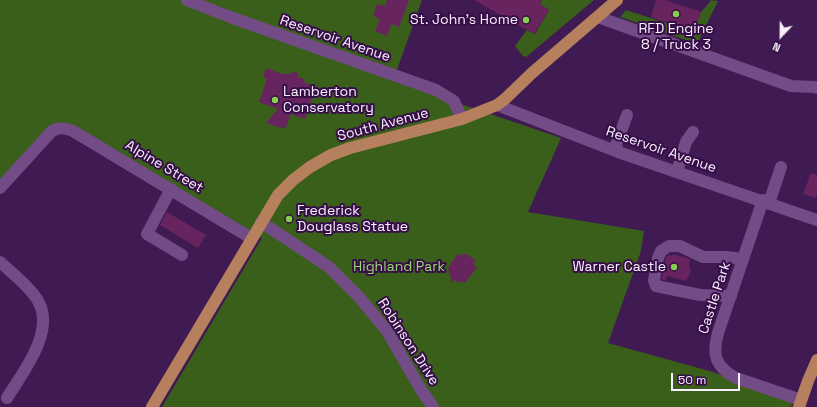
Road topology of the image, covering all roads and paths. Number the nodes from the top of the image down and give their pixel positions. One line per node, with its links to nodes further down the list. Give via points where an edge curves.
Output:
1 (187, 0): 7 (street, Reservoir Avenue, via 436,90 454,101)
2 (617, 0): 3 (main road, South Avenue)
3 (598, 17): 4 (street, via 791,86); 5 (main road, South Avenue)
4 (817, 88)
5 (497, 105): 7 (main road, South Avenue); 9 (street, Reservoir Avenue)
6 (627, 114): 9 (street, via 616,146)
7 (462, 119): 16 (main road, South Avenue, via 331,155 293,180 278,195)
8 (693, 132): 11 (street, via 686,142)
9 (618, 152): 11 (street, Reservoir Avenue)
10 (781, 167): 14 (street, Castle Park)
11 (677, 172): 14 (street, Reservoir Avenue)
12 (0, 188): 13 (street, Alpine Street, via 52,131 63,128 73,131)
13 (172, 189): 17 (street, Alpine Street); 18 (street, via 147,234)
14 (766, 202): 15 (street, Reservoir Avenue); 19 (street, Castle Park)
15 (817, 220)
16 (261, 222): 17 (main road, South Avenue); 26 (street, Robinson Drive, via 329,267 359,297 386,331)
17 (252, 238): 25 (main road, South Avenue)
18 (182, 255)
19 (743, 259): 21 (street, Castle Park); 21 (street, via 726,256 703,257 680,246 669,246 661,251 658,258 654,280 656,286 700,295)
20 (0, 262): 23 (street, via 38,300 43,324 36,350)
21 (731, 296): 24 (street, Castle Park, via 715,343 717,360 721,368 727,374)
22 (817, 360): 24 (main road)
23 (7, 398)
24 (800, 404)
25 (152, 407)
26 (433, 407)

